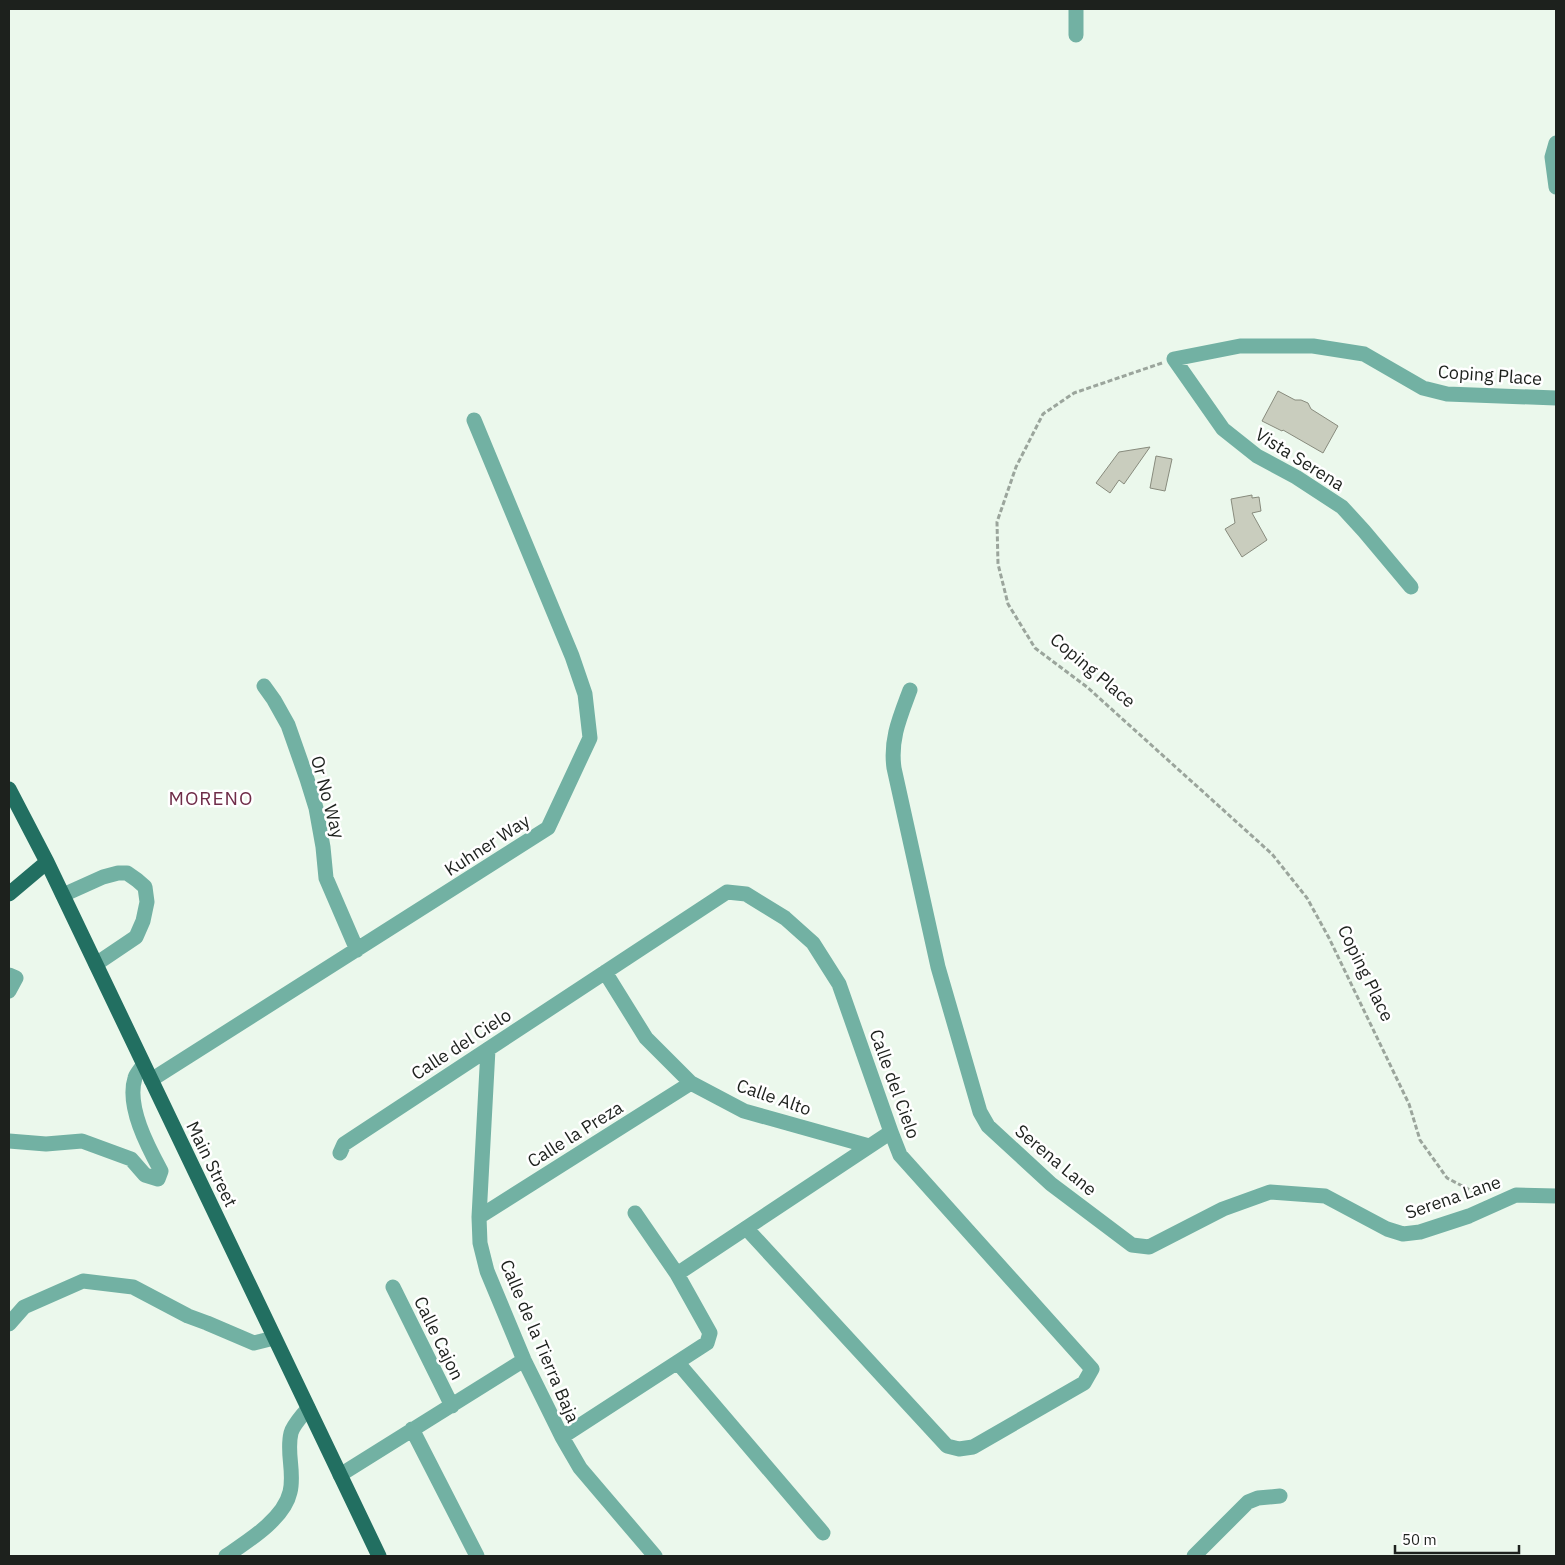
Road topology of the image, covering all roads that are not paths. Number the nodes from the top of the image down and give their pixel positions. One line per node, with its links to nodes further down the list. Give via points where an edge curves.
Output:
1 (1076, 9): 2 (street)
2 (1076, 35)
3 (1556, 143): 4 (street, via 1552,156)
4 (1556, 187)
5 (1174, 359): 6 (street, Coping Place, via 1240,346 1313,346 1364,354 1423,388 1447,394); 8 (street, Vista Serena, via 1223,430 1257,456 1342,507)
6 (1556, 398)
7 (474, 420): 15 (street, Kuhner Way, via 572,656 585,694 590,738 548,828)
8 (1410, 587)
9 (264, 686): 15 (street, Or No Way, via 288,725 316,808 326,878)
10 (910, 690): 28 (street, Serena Lane, via 896,726 892,753 938,967 980,1112 988,1126 1051,1184 1132,1245 1149,1247 1223,1209 1270,1192 1325,1196 1403,1234 1420,1232 1468,1216 1516,1195)
11 (9, 789): 12 (main road, Main Street)
12 (47, 862): 13 (main road); 14 (main road, Main Street)
13 (9, 894)
14 (63, 895): 16 (main road, Main Street); 16 (street, via 118,873 127,874 145,888 147,902 136,937)
15 (357, 950): 22 (street, Kuhner Way)
16 (96, 964): 21 (main road, Main Street)
17 (605, 972): 20 (street, Calle del Cielo); 23 (street, Calle Alto, via 646,1038); 24 (street, Calle del Cielo, via 727,892 746,894 784,918 813,943 839,984)
18 (9, 975): 19 (street, via 16,978)
19 (9, 992)
20 (488, 1049): 27 (street, Calle del Cielo, via 344,1144); 30 (street, Calle de la Tierra Baja)
21 (143, 1065): 22 (main road, Main Street); 25 (street, via 135,1077 136,1114 145,1141 161,1171 158,1178 145,1175 131,1159 82,1141 46,1144)
22 (151, 1080): 35 (main road, Main Street)
23 (691, 1083): 26 (street, Calle Alto, via 744,1111); 30 (street, Calle la Preza)
24 (890, 1132): 26 (street); 31 (street, Calle del Cielo, via 900,1155 1092,1369 1084,1383 973,1447 959,1449 947,1446)
25 (9, 1141)
26 (869, 1146): 31 (street)
27 (340, 1153)
28 (1556, 1196)
29 (635, 1212): 32 (street)
30 (479, 1217): 36 (street, Calle de la Tierra Baja, via 480,1242 487,1271)
31 (746, 1228): 32 (street)
32 (677, 1274): 37 (street, via 710,1333 707,1343)
33 (393, 1287): 38 (street, Calle Cajon)
34 (9, 1324): 35 (street, via 24,1307 83,1281 133,1287 188,1316 254,1343)
35 (274, 1338): 39 (main road, Main Street)
36 (524, 1360): 38 (street); 41 (street, Calle de la Tierra Baja)
37 (678, 1363): 41 (street); 44 (street)
38 (452, 1406): 40 (street)
39 (308, 1408): 42 (main road, Main Street); 45 (street, via 291,1432 290,1492 282,1511 250,1540)
40 (412, 1430): 42 (street); 47 (street)
41 (562, 1437): 48 (street, Calle de la Tierra Baja, via 580,1468)
42 (340, 1475): 46 (main road, Main Street)
43 (1280, 1496): 49 (street, via 1248,1502)
44 (823, 1533)
45 (226, 1556)
46 (379, 1556)
47 (477, 1556)
48 (655, 1556)
49 (1194, 1556)

